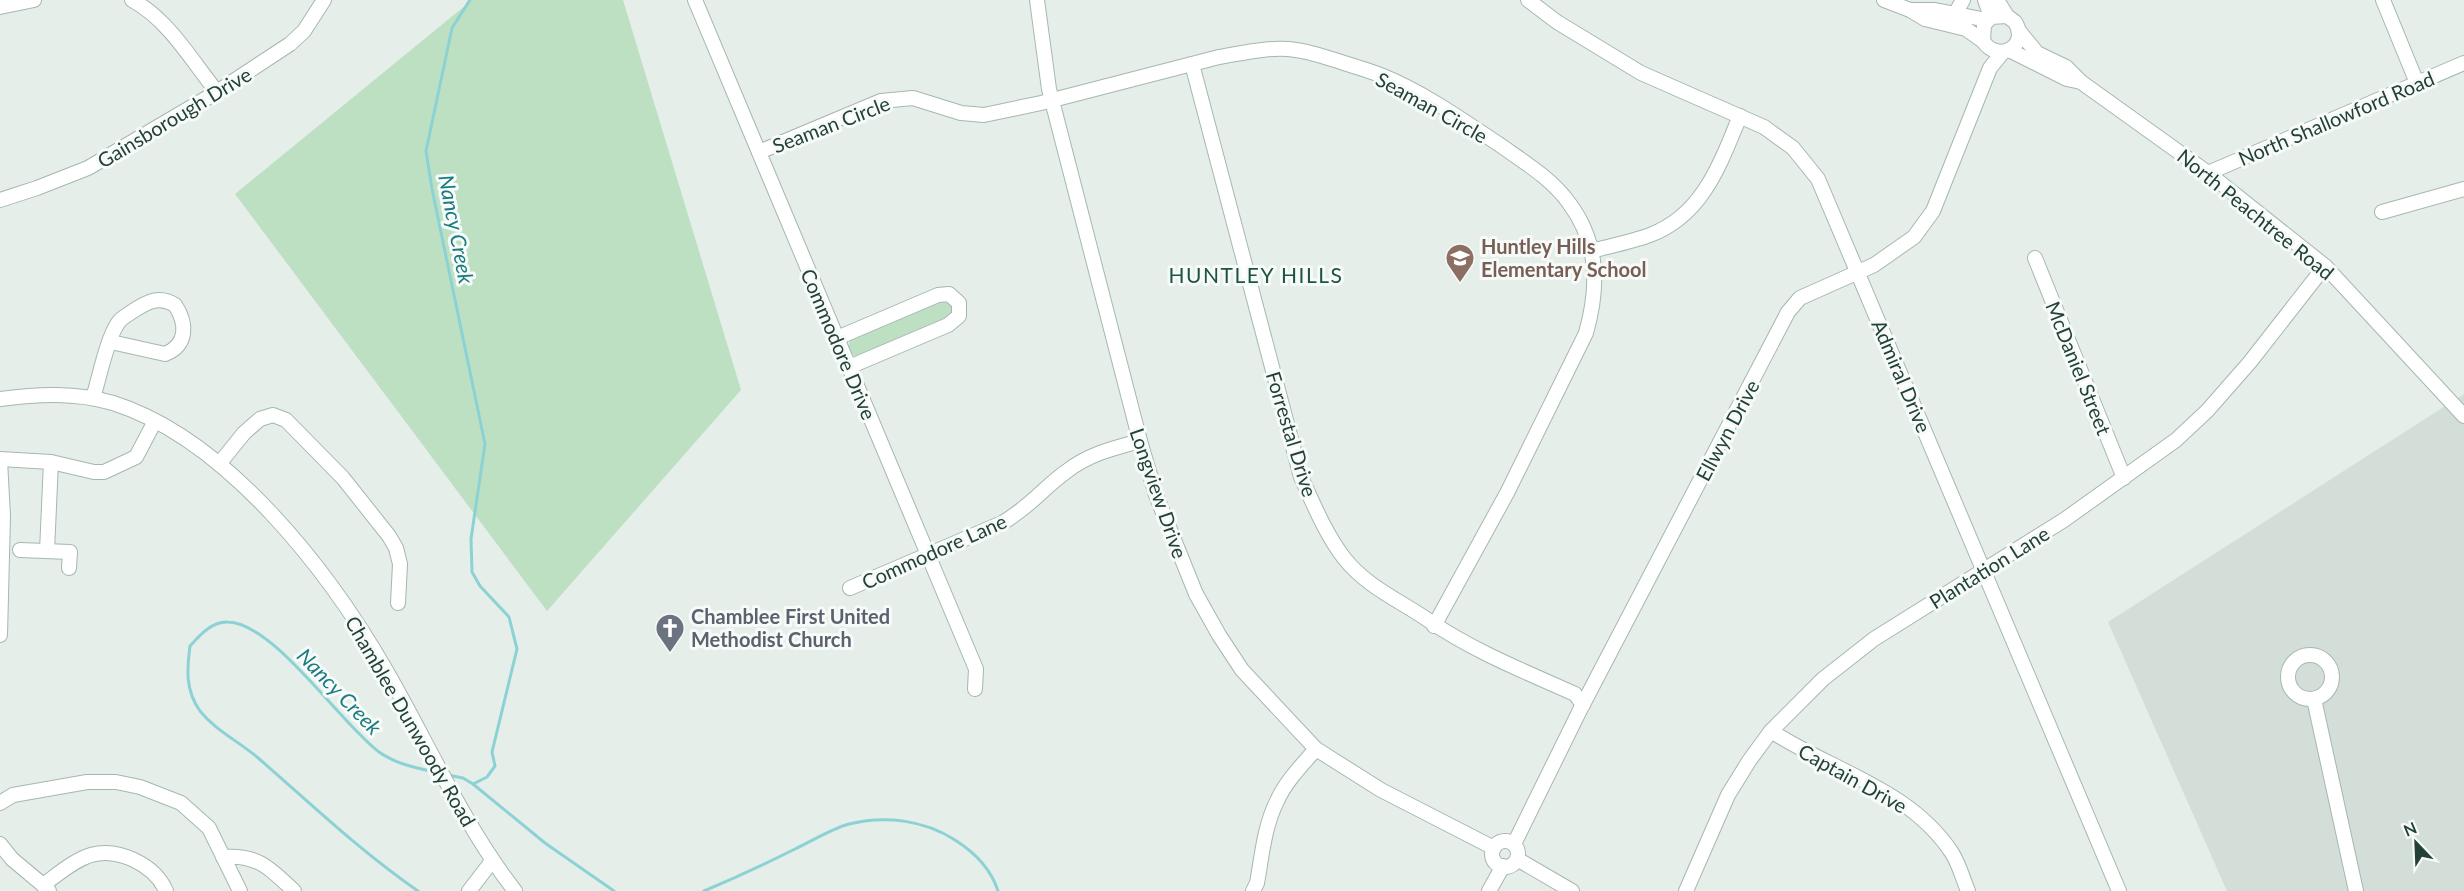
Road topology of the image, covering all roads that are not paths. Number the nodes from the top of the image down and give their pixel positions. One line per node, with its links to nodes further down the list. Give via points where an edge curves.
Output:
1 (34, 0): 12 (street)
2 (132, 0): 25 (street, via 162,23)
3 (324, 0): 25 (street, Gainsborough Drive, via 304,31 290,44)
4 (695, 0): 28 (street, Commodore Drive)
5 (1037, 0): 26 (street, Longview Drive)
6 (1528, 0): 27 (street, Admiral Drive, via 1641,73)
7 (1884, 0): 13 (street)
8 (1963, 0): 14 (street)
9 (1985, 0): 16 (street)
10 (1997, 0): 15 (street, North Peachtree Road)
11 (2383, 0): 24 (street)
12 (0, 7)
13 (1910, 10): 14 (street); 18 (street, via 1925,19 1965,29)
14 (1955, 14): 16 (street)
15 (2007, 16): 16 (street); 17 (street, North Peachtree Road)
16 (1989, 19): 18 (street, via 1982,30)
17 (2019, 31): 19 (street, via 2017,43); 23 (street, North Peachtree Road, via 2037,53 2066,67)
18 (1985, 44): 19 (street, North Peachtree Road, via 1991,50); 22 (street)
19 (2006, 52): 22 (street, Ellwyn Drive); 23 (street, North Peachtree Road)
20 (2464, 63): 24 (street, North Shallowford Road)
21 (1192, 64): 26 (street, Seaman Circle); 33 (street, Seaman Circle, via 1248,52 1292,49 1384,76 1455,115 1542,176 1570,204); 57 (street, Forrestal Drive, via 1305,486 1327,532 1346,560 1384,594)
22 (1990, 68): 36 (street, Ellwyn Drive, via 1933,211 1914,237)
23 (2081, 82): 29 (street, North Peachtree Road)
24 (2417, 83): 29 (street, North Shallowford Road)
25 (217, 92): 31 (street, Gainsborough Drive, via 88,168)
26 (1052, 100): 28 (street, Seaman Circle, via 1006,112 972,115 925,100 900,97 881,101); 44 (street, Longview Drive)
27 (1740, 116): 33 (street, via 1718,170 1701,197 1677,221 1650,235); 36 (street, Admiral Drive, via 1782,138 1803,158 1824,190)
28 (759, 152): 37 (street, Commodore Drive)
29 (2208, 173): 35 (street, North Peachtree Road)
30 (2464, 189): 32 (street)
31 (0, 200)
32 (2382, 212)
33 (1591, 251): 57 (street, Seaman Circle, via 1594,304 1586,333 1507,493)
34 (2034, 258): 48 (street, McDaniel Street)
35 (2325, 266): 42 (street, North Peachtree Road); 48 (street, Plantation Lane, via 2250,363 2207,411 2176,440)
36 (1858, 272): 54 (street, Admiral Drive); 61 (street, Ellwyn Drive, via 1800,298 1788,312)
37 (837, 338): 39 (street, Commodore Drive); 39 (street, via 938,295 949,294 959,303 959,316 948,325)
38 (111, 342): 38 (street, via 121,319 155,300 175,305 184,323 182,340 165,354); 40 (street)
39 (849, 367): 52 (street, Commodore Drive)
40 (93, 398): 41 (street, Chamblee Dunwoody Road, via 53,394); 43 (street, Chamblee Dunwoody Road)
41 (0, 399)
42 (2464, 416)
43 (155, 421): 46 (street, via 136,457 113,469 99,473); 47 (street, Chamblee Dunwoody Road)
44 (1140, 441): 52 (street, Commodore Lane, via 1080,461 1013,517); 63 (street, Longview Drive, via 1177,549 1219,635 1242,670)
45 (0, 459): 46 (street); 49 (street)
46 (51, 462): 51 (street)
47 (219, 464): 56 (street, via 244,432 260,419 273,415 286,420 343,478 392,542 401,572); 70 (street, Chamblee Dunwoody Road, via 256,499 324,577 376,654)
48 (2124, 478): 54 (street, Plantation Lane)
49 (2, 516): 58 (street)
50 (20, 550): 51 (street)
51 (47, 551): 53 (street, via 70,552)
52 (928, 556): 55 (street, Commodore Lane); 59 (street, Commodore Drive, via 976,669)
53 (69, 568)
54 (1984, 570): 62 (street, Plantation Lane, via 1874,639 1823,680); 83 (street, Admiral Drive)
55 (850, 588)
56 (398, 603)
57 (1434, 626): 61 (street, Forrestal Drive, via 1575,694)
58 (0, 635)
59 (975, 689)
60 (2314, 699): 84 (street)
61 (1583, 705): 66 (street, Ellwyn Drive)
62 (1772, 731): 81 (street, Plantation Lane, via 1728,795); 82 (street, Captain Drive, via 1910,808 1953,854)
63 (1316, 749): 67 (street, Longview Drive, via 1381,790); 78 (street, via 1277,801)
64 (0, 802): 68 (street, via 13,795 87,782 140,787 181,803 196,815 209,828)
65 (0, 844): 72 (street)
66 (1514, 844): 67 (street, via 1502,842); 69 (street)
67 (1494, 848): 71 (street, via 1493,858)
68 (223, 857): 74 (street); 75 (street, via 241,856 261,862)
69 (1517, 859): 71 (street); 80 (street)
70 (492, 861): 76 (street); 77 (street, Chamblee Dunwoody Road)
71 (1503, 866): 79 (street)
72 (46, 888): 73 (street, via 90,855 104,853 145,867 158,877)
73 (166, 891)
74 (240, 891)
75 (294, 891)
76 (469, 891)
77 (515, 891)
78 (1253, 891)
79 (1489, 891)
80 (1572, 891)
81 (1686, 891)
82 (1968, 891)
83 (2120, 891)
84 (2355, 891)

